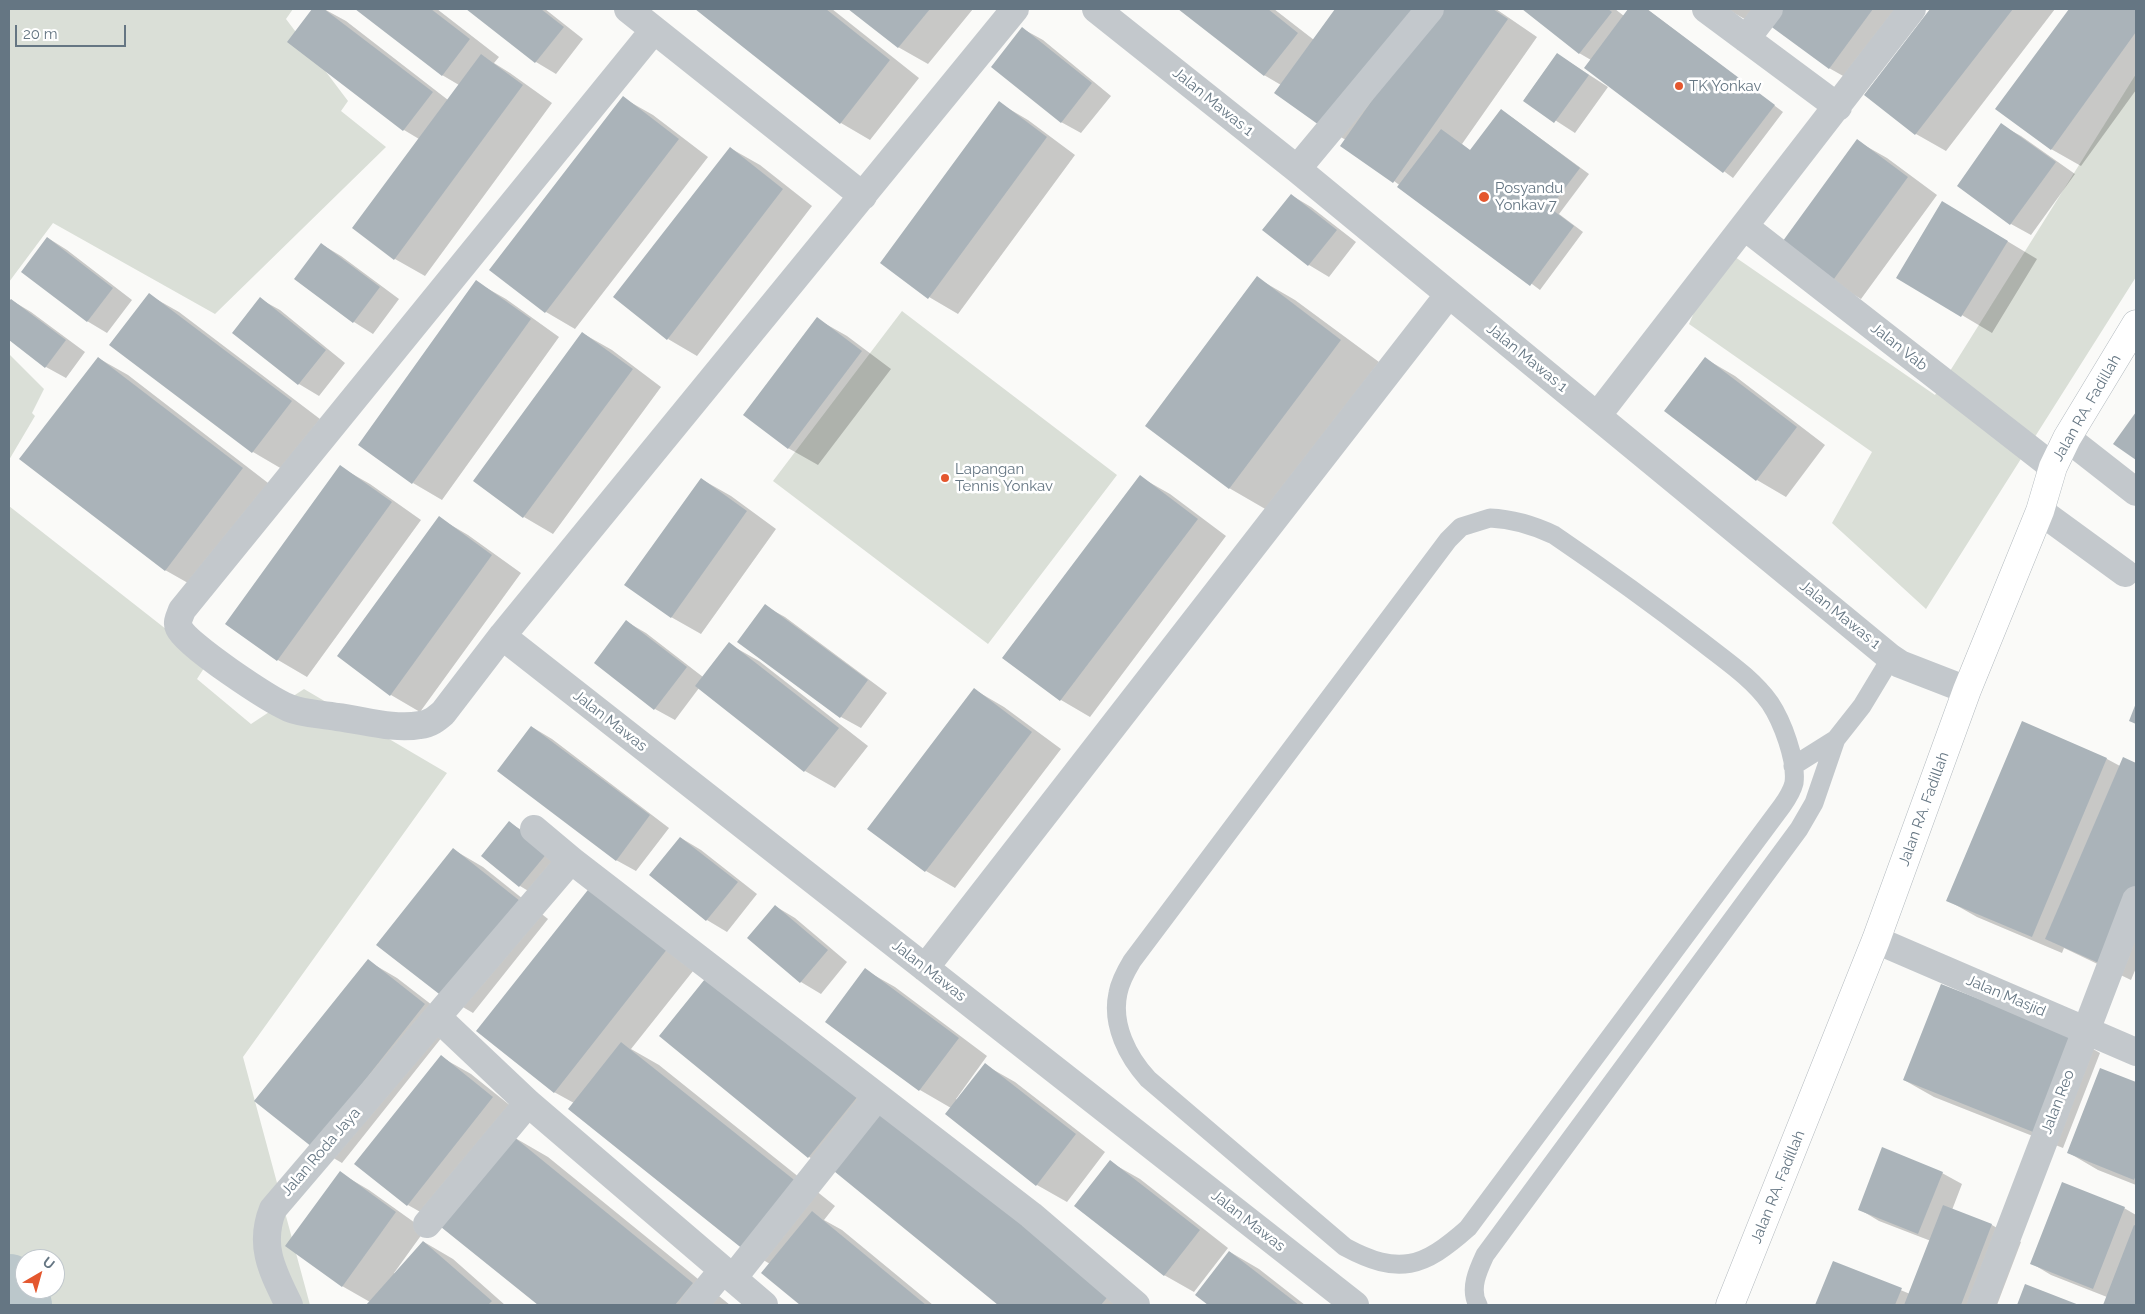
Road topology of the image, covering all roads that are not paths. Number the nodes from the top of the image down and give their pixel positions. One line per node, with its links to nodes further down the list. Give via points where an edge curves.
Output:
1 (628, 9): 8 (street)
2 (1015, 9): 12 (street)
3 (1096, 9): 11 (street, Jalan Mawas 1)
4 (1430, 9): 11 (street)
5 (1706, 9): 9 (street)
6 (1769, 9): 9 (street)
7 (1912, 9): 10 (street)
8 (654, 30): 12 (street); 22 (street, via 182,610 178,620 178,627 184,635 212,659 275,702 291,709 394,725 421,725 435,720)
9 (1746, 39): 10 (street)
10 (1838, 107): 13 (street)
11 (1297, 168): 14 (street, Jalan Mawas 1)
12 (863, 196): 22 (street)
13 (1745, 227): 16 (street); 18 (street, Jalan Vab)
14 (1449, 294): 16 (street, Jalan Mawas 1); 31 (street)
15 (2136, 324): 17 (main road, Jalan RA. Fadillah)
16 (1597, 416): 23 (street, Jalan Mawas 1)
17 (2067, 438): 18 (main road, Jalan RA. Fadillah); 19 (street)
18 (2053, 467): 20 (main road, Jalan RA. Fadillah)
19 (2136, 492)
20 (2040, 511): 21 (street); 24 (main road, Jalan RA. Fadillah)
21 (2125, 573)
22 (502, 636): 31 (street, Jalan Mawas)
23 (1891, 658): 24 (street, Jalan Mawas 1); 25 (lane, via 1862,706)
24 (1967, 690): 30 (main road, Jalan RA. Fadillah)
25 (1836, 739): 26 (lane); 44 (lane, via 1814,803 1799,829 1486,1255 1478,1270 1475,1288)
26 (1793, 766): 26 (lane, via 1794,782 1782,806 1468,1228 1434,1255 1414,1263 1392,1265 1345,1247 1148,1079 1134,1064 1124,1043 1116,1007 1123,978 1132,961 1448,540 1468,524 1490,518 1510,519 1542,529 1685,629 1759,690 1780,722)
27 (534, 829): 28 (street)
28 (571, 860): 32 (street, Jalan Roda Jaya); 35 (street)
29 (2136, 900): 33 (street, Jalan Reo)
30 (1876, 940): 33 (street, Jalan Masjid); 45 (main road, Jalan RA. Fadillah)
31 (925, 968): 43 (street, Jalan Mawas)
32 (436, 1017): 36 (street); 39 (street, Jalan Roda Jaya, via 273,1209 266,1225 267,1248)
33 (2085, 1030): 34 (street, Jalan Masjid); 46 (street, Jalan Reo)
34 (2136, 1052)
35 (877, 1097): 38 (street); 42 (street, via 1031,1215)
36 (528, 1103): 37 (street); 38 (street)
37 (427, 1224)
38 (728, 1274): 40 (street); 41 (street)
39 (289, 1305)
40 (694, 1305)
41 (764, 1305)
42 (1136, 1305)
43 (1356, 1305)
44 (1478, 1305)
45 (1730, 1305)
46 (1981, 1305)

